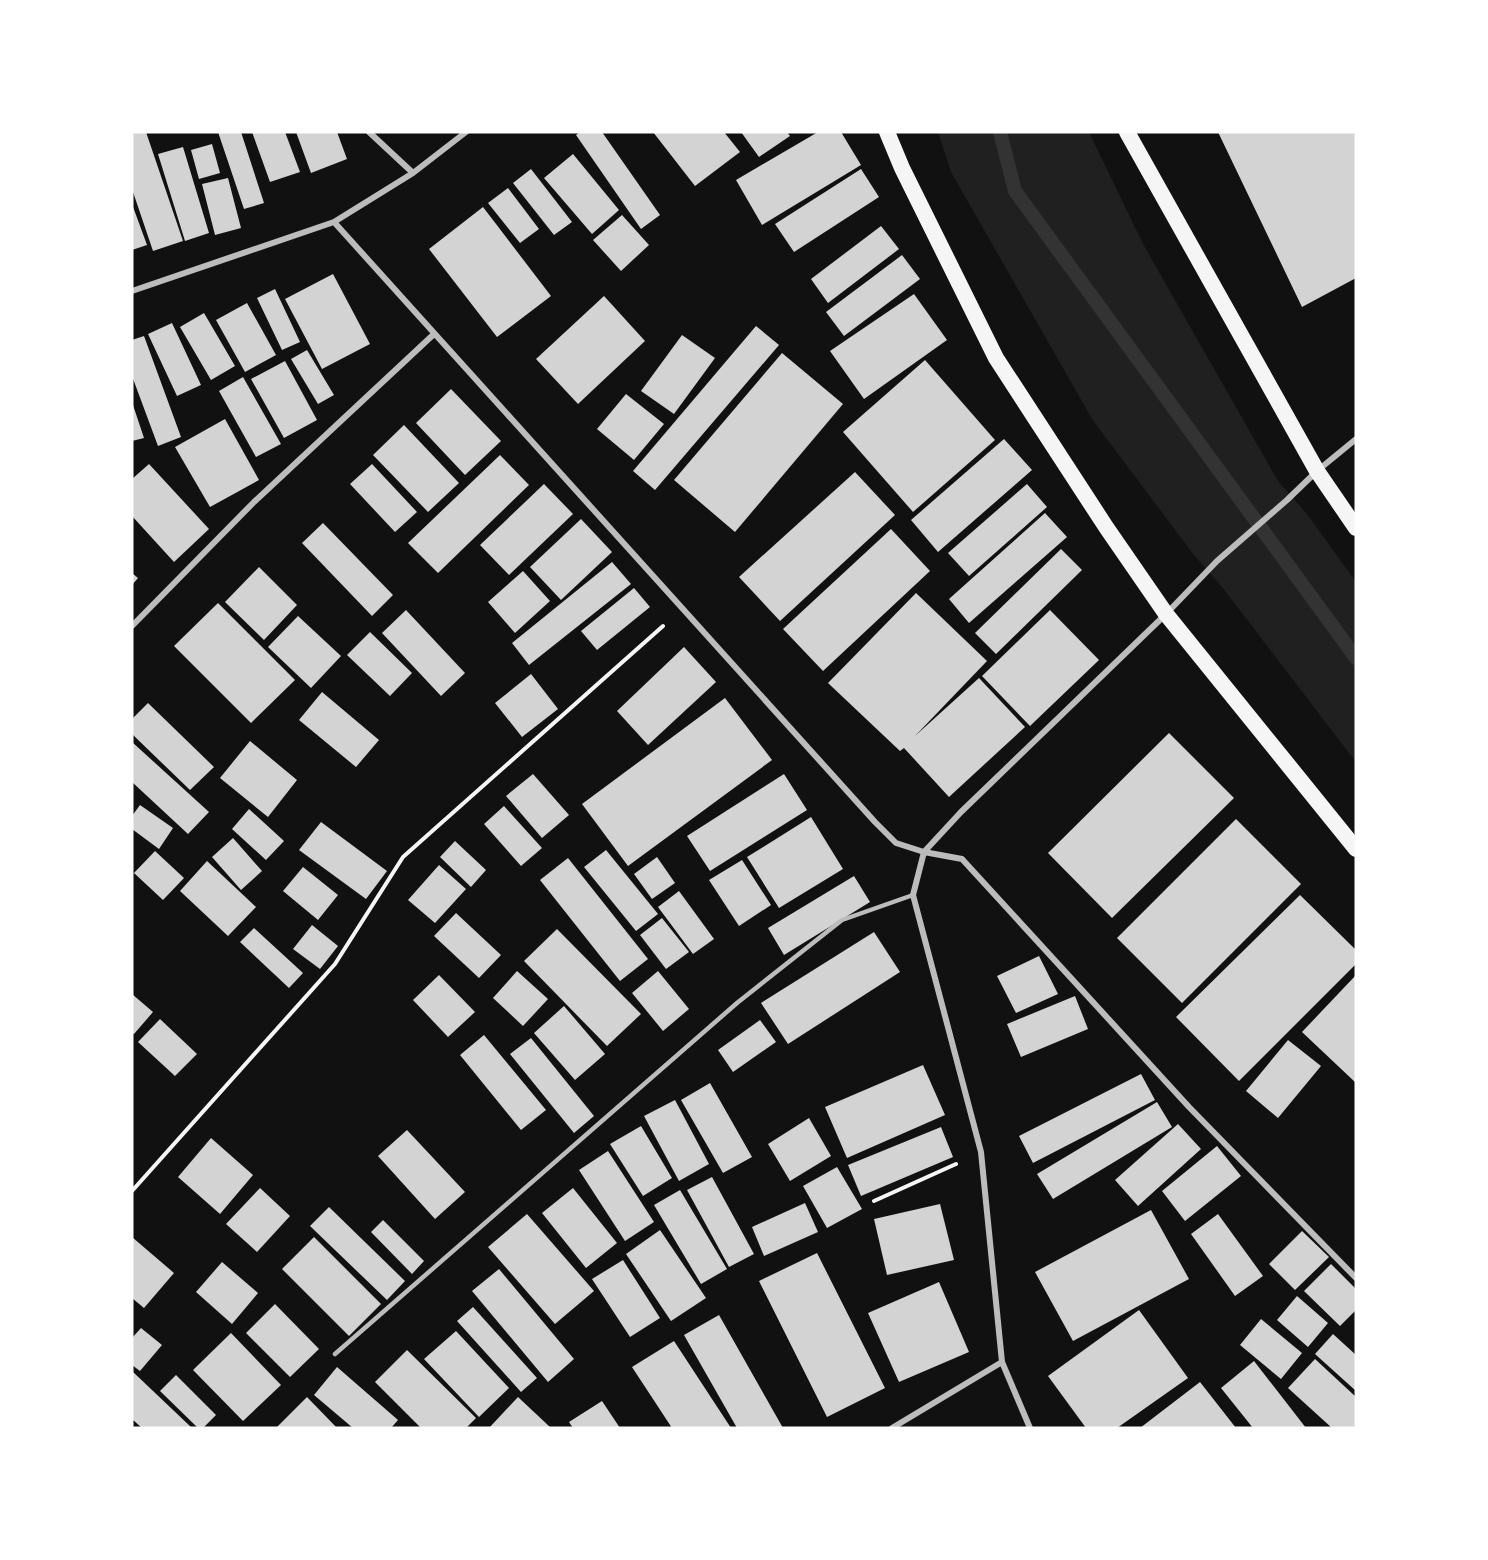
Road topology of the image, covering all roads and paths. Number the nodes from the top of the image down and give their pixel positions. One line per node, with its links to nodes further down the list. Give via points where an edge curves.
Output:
1 (369, 132): 5 (street)
2 (466, 132): 5 (street)
3 (887, 132): 13 (highway, via 996,358)
4 (1127, 132): 10 (highway)
5 (413, 172): 6 (street)
6 (334, 222): 7 (street); 8 (street)
7 (132, 291)
8 (434, 334): 12 (street); 14 (street, via 254,502)
9 (1356, 439): 10 (street)
10 (1317, 471): 11 (highway); 13 (street, via 1217,561)
11 (1356, 528)
12 (682, 609): 16 (street, via 875,822 896,843); 19 (path, via 403,856 335,964)
13 (1166, 614): 15 (highway); 16 (street)
14 (132, 626)
15 (1356, 849)
16 (924, 852): 17 (street); 21 (street, via 962,859 1189,1107)
17 (913, 895): 18 (street); 22 (lane, via 842,920 755,990)
18 (981, 1152): 20 (path); 23 (street)
19 (132, 1191)
20 (874, 1202)
21 (1356, 1278)
22 (335, 1354)
23 (1002, 1362): 24 (street); 25 (street)
24 (892, 1428)
25 (1030, 1428)

